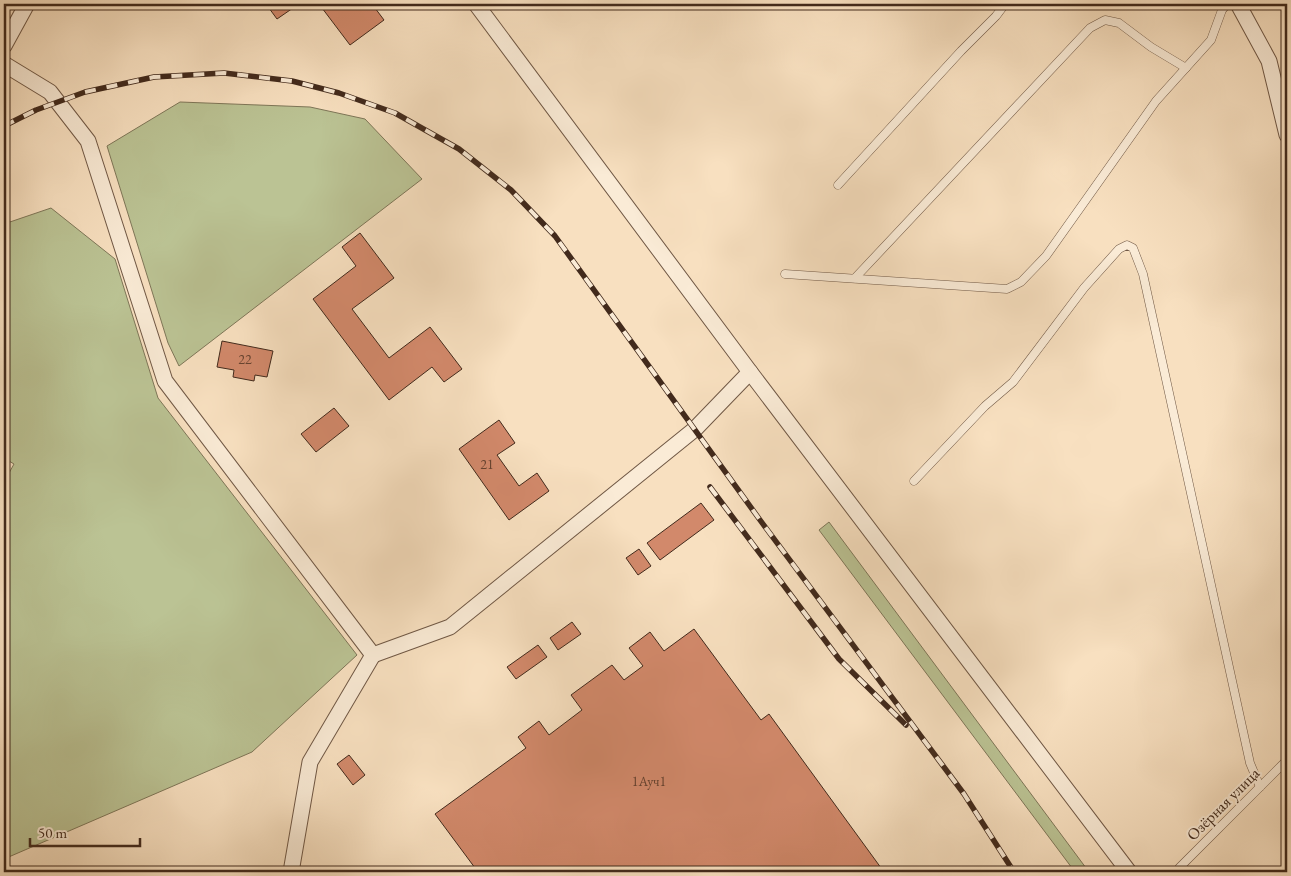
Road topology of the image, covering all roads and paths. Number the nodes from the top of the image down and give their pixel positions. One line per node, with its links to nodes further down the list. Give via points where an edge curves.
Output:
1 (27, 4): 6 (street)
2 (476, 4): 13 (street)
3 (1005, 4): 10 (lane)
4 (1227, 4): 8 (lane, via 1211,40)
5 (1238, 4): 9 (street, via 1269,61)
6 (4, 46)
7 (4, 64): 15 (street, via 50,92 88,141 165,381)
8 (1186, 68): 12 (lane, via 1156,101 1046,256 1021,282 1007,289); 12 (lane, via 1119,23 1105,20 1090,28)
9 (1287, 134)
10 (838, 185)
11 (785, 274): 12 (lane)
12 (854, 278)
13 (750, 372): 15 (street, via 695,430 450,627); 20 (street)
14 (914, 481): 17 (lane, via 985,406 1013,382 1084,288 1118,249 1127,245 1133,248 1143,274 1250,763)
15 (373, 655): 19 (street, via 310,762)
16 (1287, 760): 17 (lane, Озёрная улица)
17 (1260, 787): 18 (lane, Озёрная улица)
18 (1179, 868)
19 (290, 872)
20 (1129, 872)

